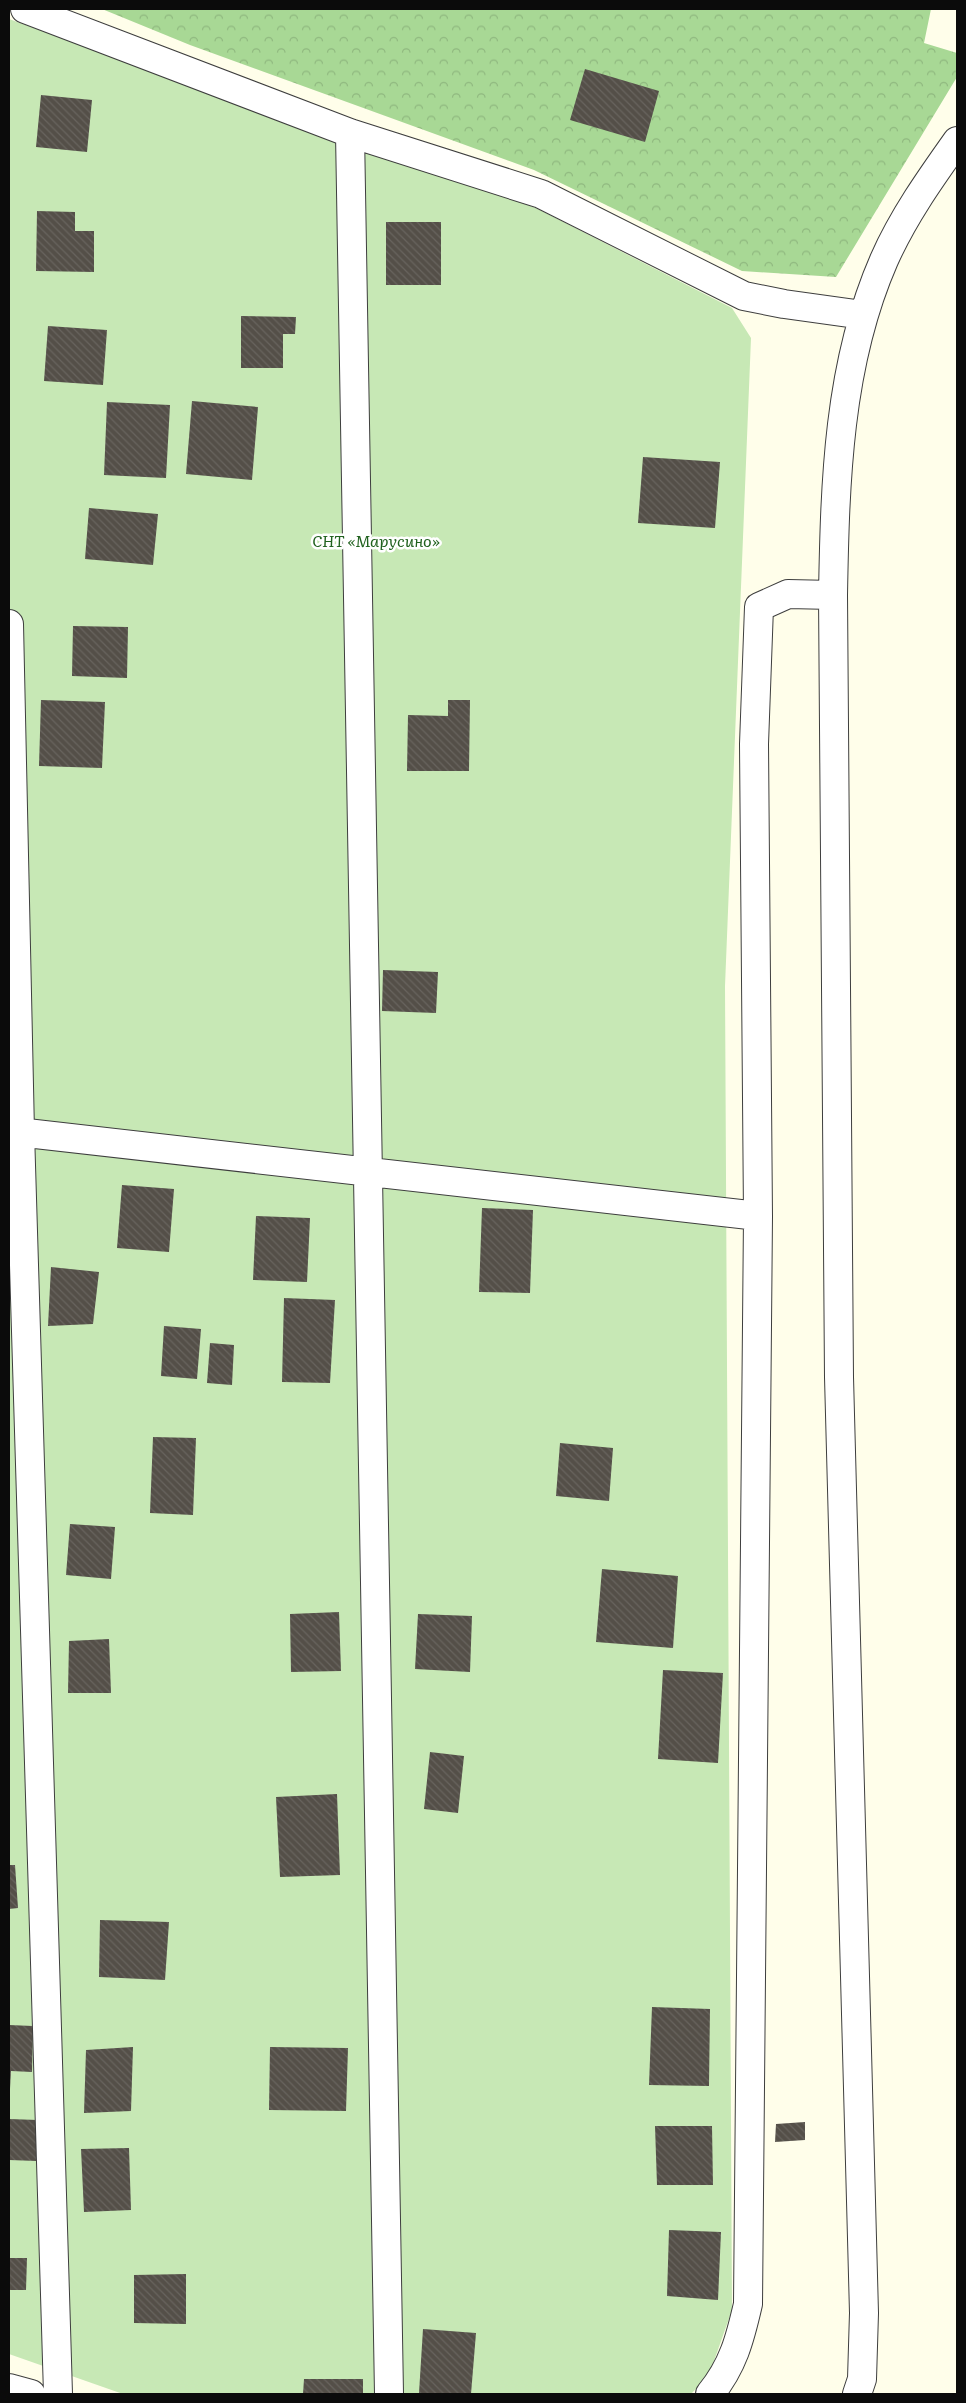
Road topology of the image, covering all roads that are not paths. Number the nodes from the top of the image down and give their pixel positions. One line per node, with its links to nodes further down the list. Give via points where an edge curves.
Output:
1 (25, 9): 2 (street)
2 (350, 133): 4 (street, via 541,194 744,296); 8 (street)
3 (957, 141): 4 (street, via 912,206 884,260)
4 (863, 315): 5 (street, via 851,369 835,494)
5 (833, 595): 9 (street, via 788,594 759,607 754,744); 15 (street, via 839,1377 864,2313 862,2378)
6 (9, 624): 7 (street)
7 (15, 1132): 8 (street); 12 (street)
8 (368, 1173): 9 (street); 13 (street)
9 (758, 1216): 14 (street, via 748,2304 738,2347 721,2381)
10 (9, 2388): 11 (street)
11 (31, 2394)
12 (58, 2394)
13 (389, 2394)
14 (710, 2394)
15 (857, 2394)

